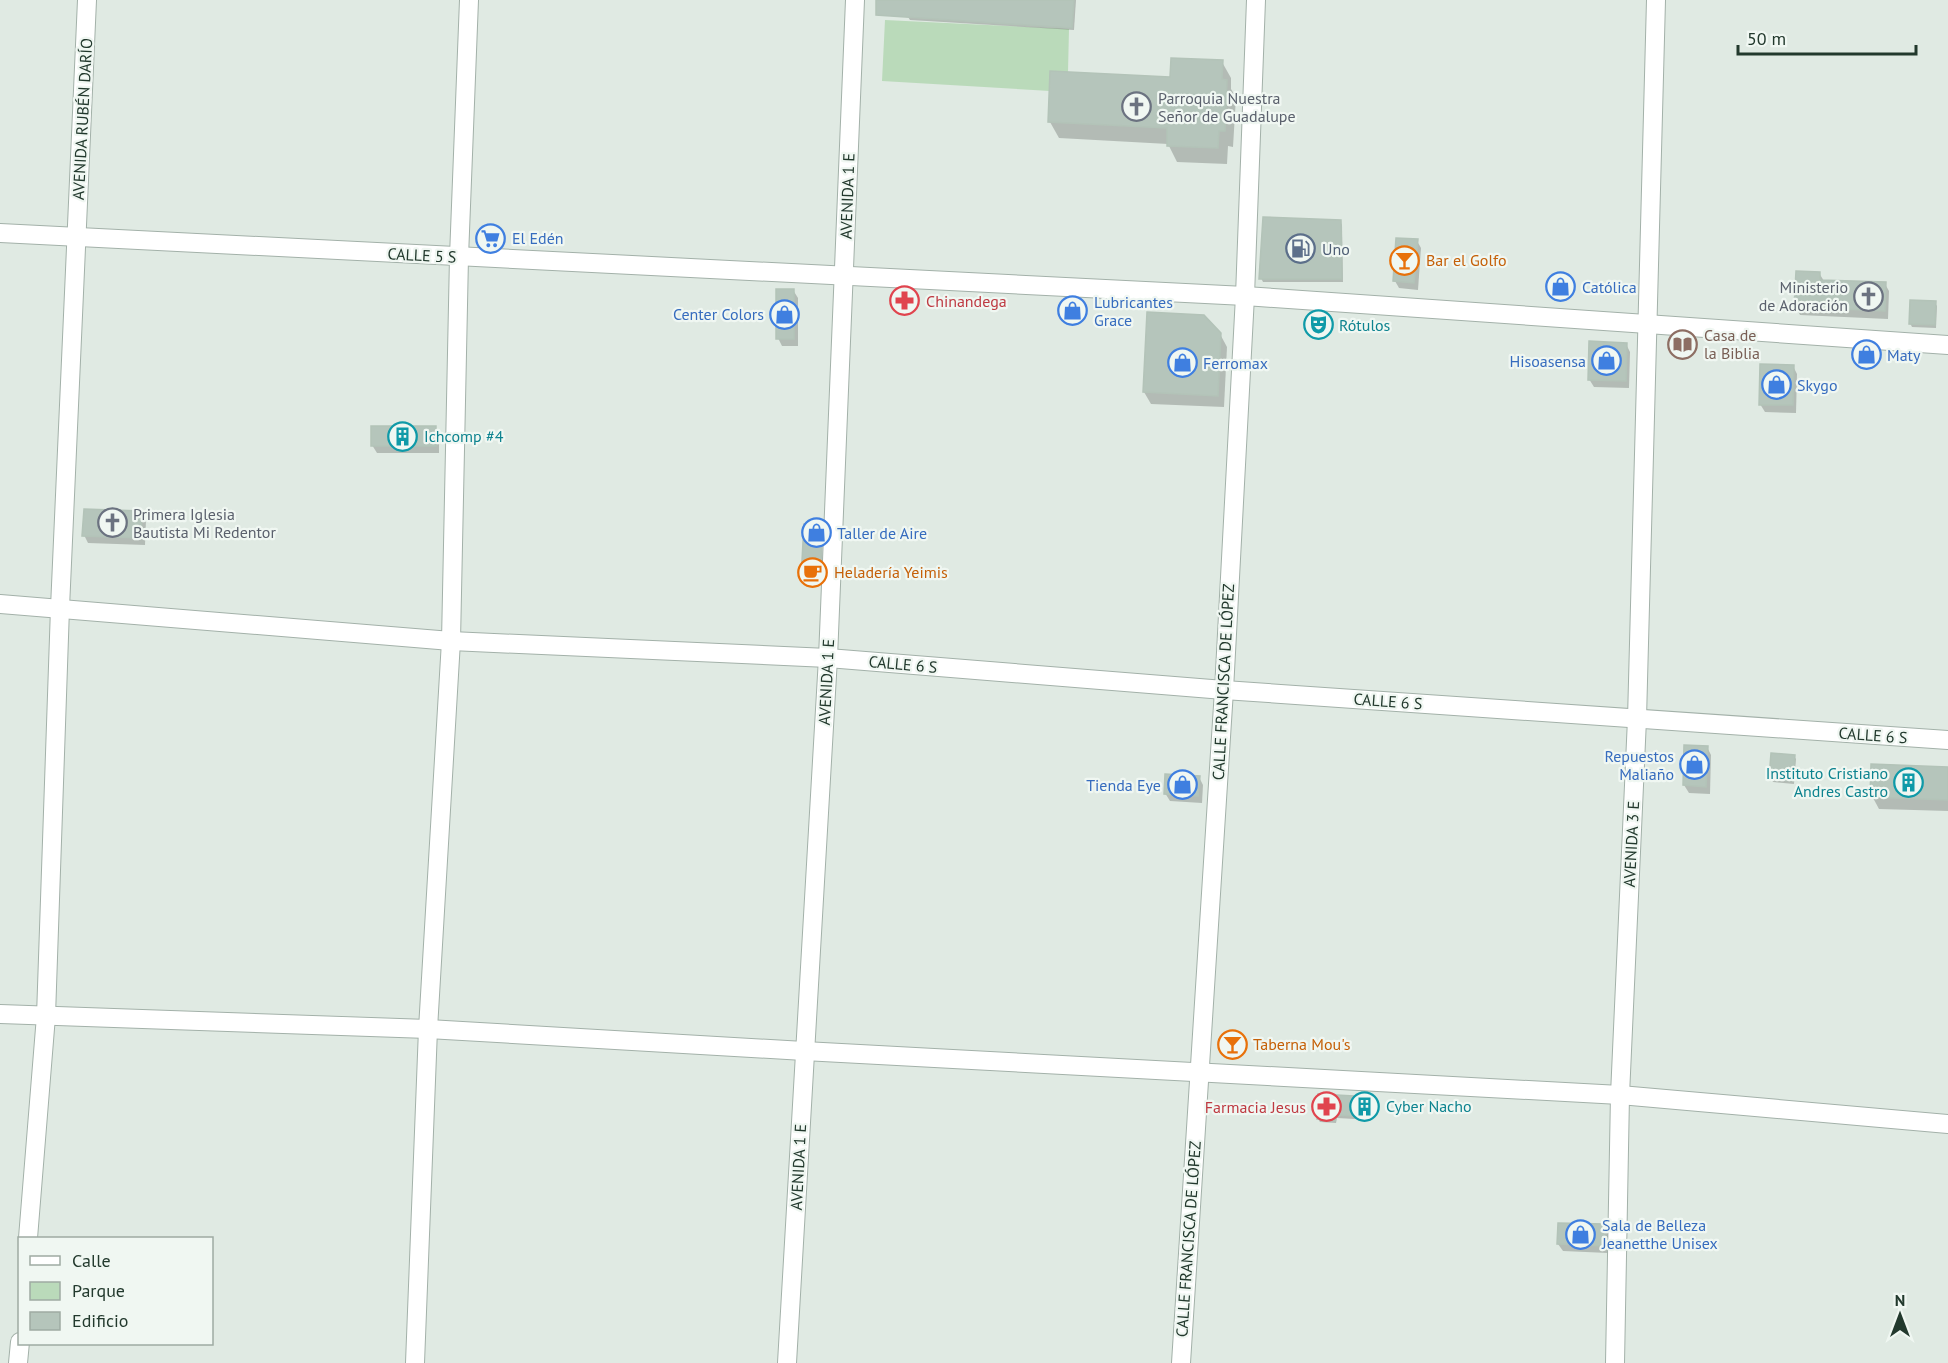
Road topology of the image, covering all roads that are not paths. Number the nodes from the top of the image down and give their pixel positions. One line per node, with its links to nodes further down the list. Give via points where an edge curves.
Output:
1 (87, 0): 7 (street, AVENIDA RUBÉN DARÍO)
2 (469, 0): 8 (street)
3 (855, 0): 9 (street, AVENIDA 1 E)
4 (1256, 0): 10 (street, CALLE FRANCISCA DE LÓPEZ)
5 (1656, 0): 11 (street, AVENIDA 3 E)
6 (0, 233): 7 (street, CALLE 5 S)
7 (76, 238): 8 (street, CALLE 5 S); 14 (street, AVENIDA RUBÉN DARÍO)
8 (459, 257): 9 (street, CALLE 5 S); 15 (street)
9 (844, 275): 10 (street, CALLE 5 S); 16 (street, AVENIDA 1 E)
10 (1245, 296): 11 (street, CALLE 5 S); 17 (street, CALLE FRANCISCA DE LÓPEZ)
11 (1646, 324): 12 (street, CALLE 5 S); 18 (street, AVENIDA 3 E)
12 (1948, 345)
13 (0, 604): 14 (street, CALLE 6 S)
14 (60, 608): 15 (street, CALLE 6 S); 21 (street, AVENIDA RUBÉN DARÍO)
15 (451, 641): 16 (street, CALLE 6 S); 22 (street)
16 (828, 658): 17 (street, CALLE 6 S); 23 (street, AVENIDA 1 E)
17 (1224, 690): 18 (street, CALLE 6 S); 24 (street, CALLE FRANCISCA DE LÓPEZ)
18 (1637, 719): 19 (street, CALLE 6 S); 25 (street, AVENIDA 3 E)
19 (1948, 740)
20 (0, 1014): 21 (street)
21 (46, 1016): 22 (street); 27 (street, AVENIDA RUBÉN DARÍO)
22 (428, 1029): 23 (street); 30 (street)
23 (804, 1051): 24 (street); 31 (street, AVENIDA 1 E)
24 (1199, 1073): 25 (street); 32 (street, CALLE FRANCISCA DE LÓPEZ)
25 (1620, 1095): 26 (street); 33 (street, AVENIDA 3 E)
26 (1948, 1124)
27 (28, 1237)
28 (20, 1345): 29 (street)
29 (18, 1363)
30 (415, 1363)
31 (787, 1363)
32 (1181, 1363)
33 (1615, 1363)

